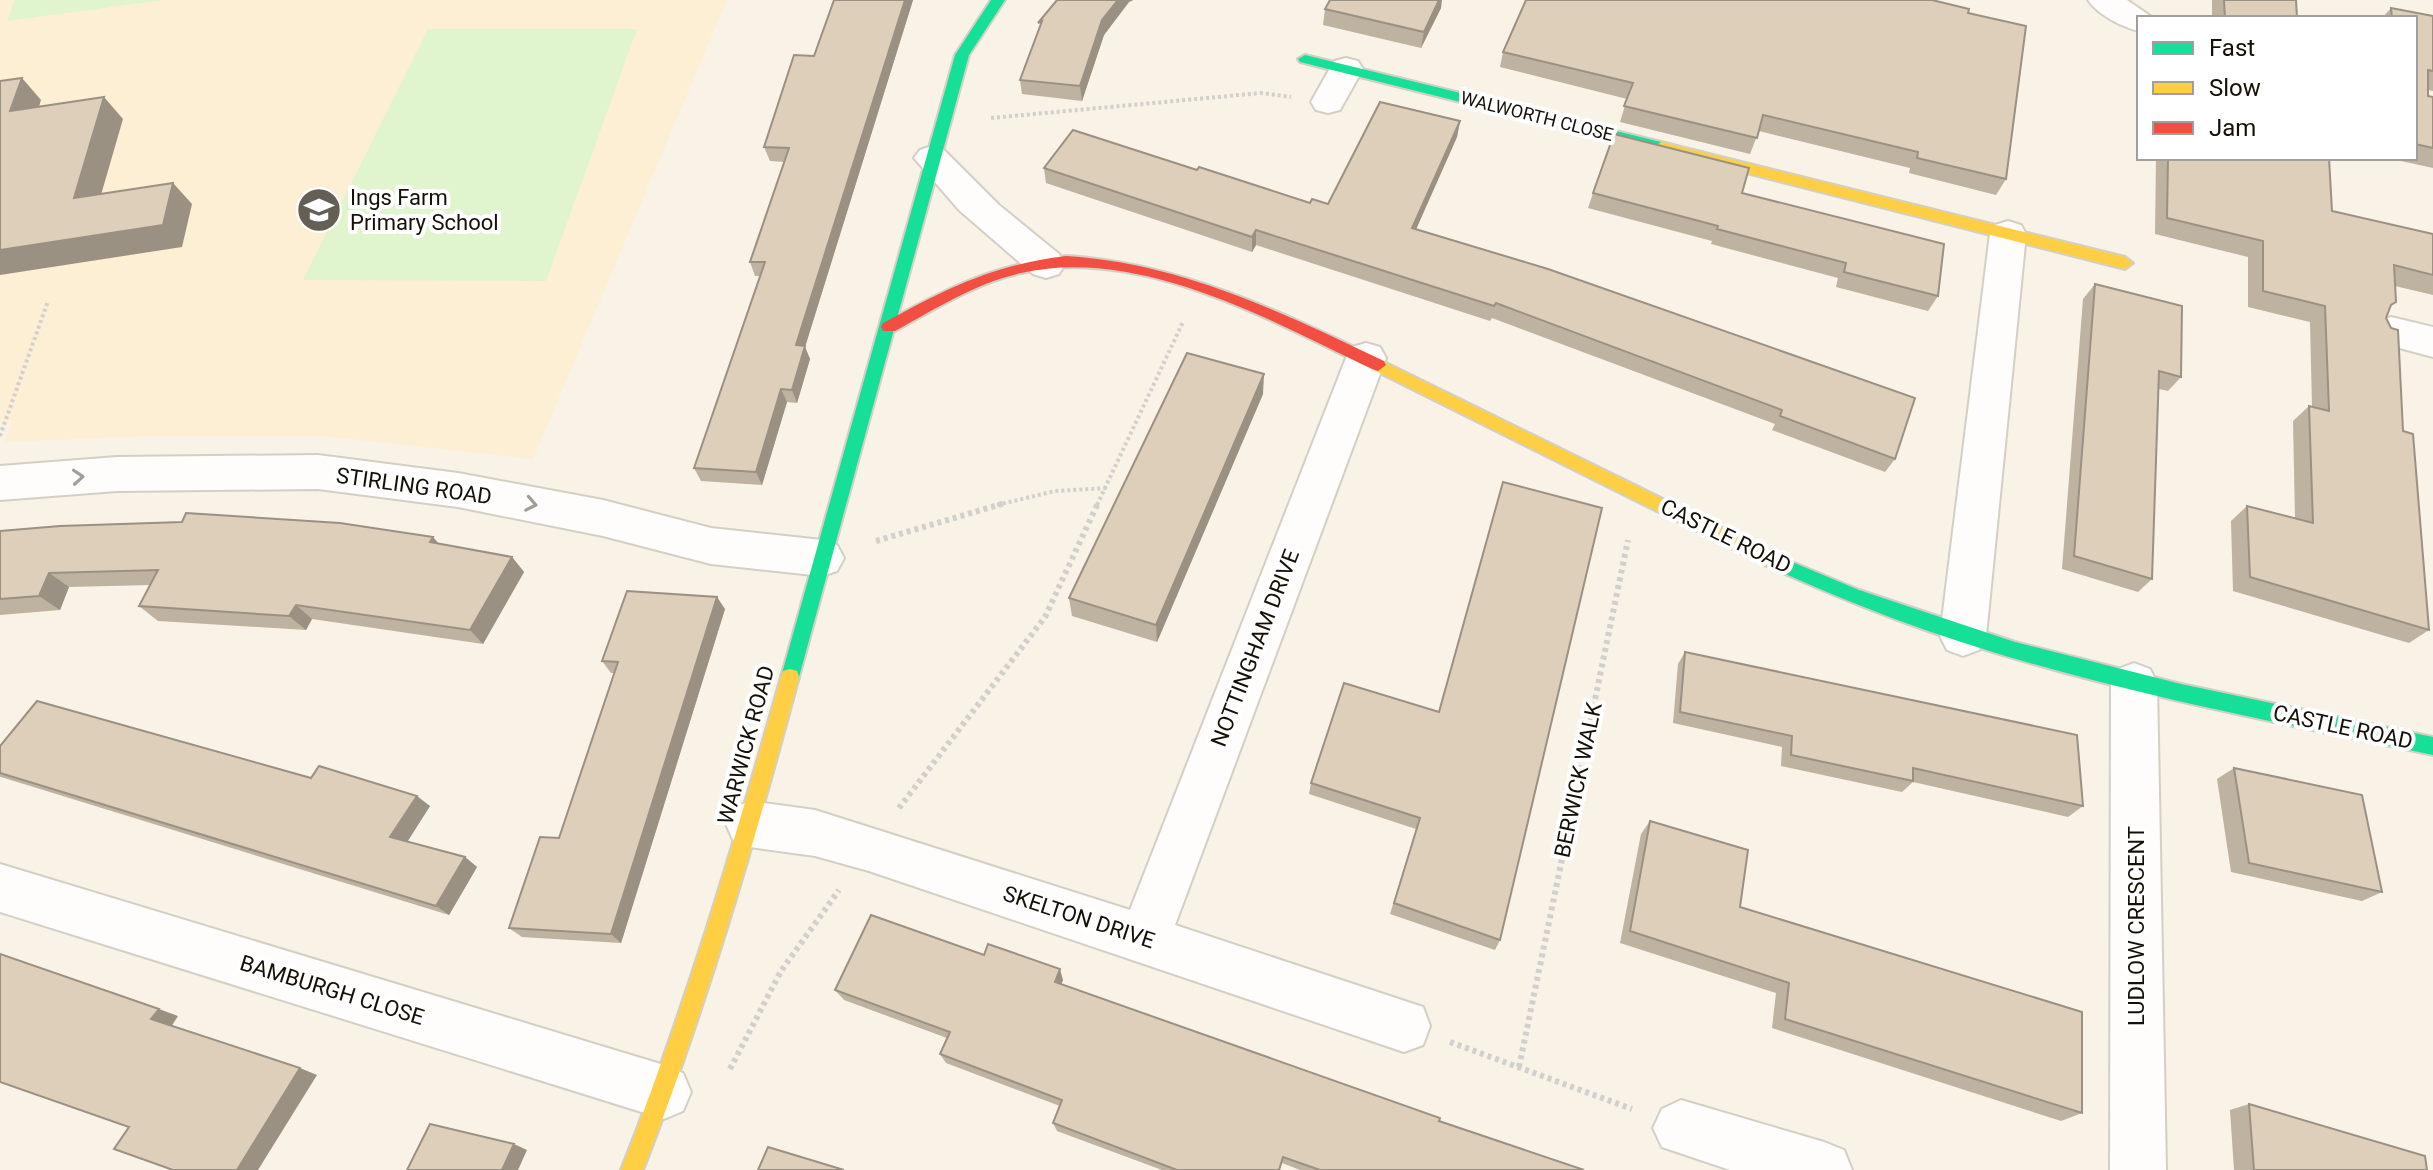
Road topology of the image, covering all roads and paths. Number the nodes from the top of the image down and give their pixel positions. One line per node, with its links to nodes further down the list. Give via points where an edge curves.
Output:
1 (998, 0): 7 (street, via 962,55)
2 (2104, 0): 3 (street)
3 (2137, 20)
4 (1305, 59): 5 (street, WALWORTH CLOSE)
5 (1346, 69): 6 (street); 9 (street, WALWORTH CLOSE)
6 (1328, 102): 7 (path, via 1261,93)
7 (946, 122): 8 (street)
8 (932, 158): 11 (street, via 995,225); 14 (street)
9 (2008, 234): 10 (street, WALWORTH CLOSE); 23 (street)
10 (2125, 263)
11 (1046, 264): 12 (street, CASTLE ROAD, via 1115,264); 14 (street, CASTLE ROAD, via 1002,271)
12 (1199, 287): 17 (street, CASTLE ROAD); 20 (path)
13 (48, 301): 18 (path)
14 (889, 327): 22 (street, WARWICK ROAD)
15 (2391, 332): 16 (street)
16 (2433, 342)
17 (1366, 358): 21 (street, CASTLE ROAD); 29 (street, NOTTINGHAM DRIVE)
18 (0, 436)
19 (0, 483): 22 (street, STIRLING ROAD, one-way to 22, via 117,474 318,472 458,490 711,546)
20 (1108, 488): 22 (path, via 1055,491 961,514); 27 (path, via 1045,617)
21 (1638, 492): 23 (street, CASTLE ROAD, via 1811,578); 31 (path, BERWICK WALK)
22 (822, 558): 26 (street, WARWICK ROAD)
23 (1963, 636): 24 (street, CASTLE ROAD)
24 (2134, 683): 25 (street, CASTLE ROAD); 36 (street, LUDLOW CRESCENT)
25 (2433, 746)
26 (750, 824): 27 (street, SKELTON DRIVE, via 815,833); 32 (street, WARWICK ROAD)
27 (869, 848): 29 (street, SKELTON DRIVE); 32 (path, via 781,971 724,1080)
28 (0, 888): 32 (street, BAMBURGH CLOSE)
29 (1144, 939): 30 (street, SKELTON DRIVE)
30 (1404, 1026): 31 (path)
31 (1519, 1067): 33 (path)
32 (664, 1092): 34 (street, WARWICK ROAD)
33 (1681, 1128): 35 (street)
34 (632, 1170)
35 (1824, 1170)
36 (2138, 1170)

